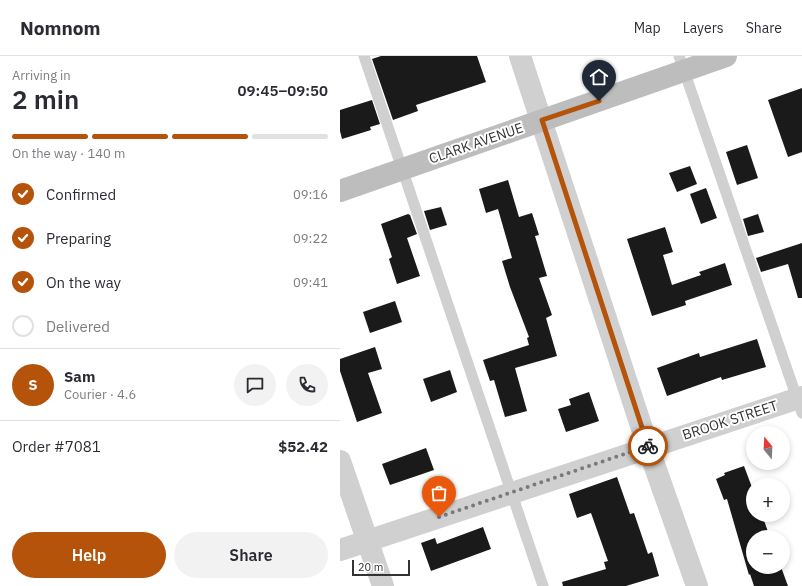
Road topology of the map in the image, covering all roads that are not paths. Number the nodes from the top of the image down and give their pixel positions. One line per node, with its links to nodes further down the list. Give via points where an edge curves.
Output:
1 (364, 56): 6 (lane)
2 (520, 56): 5 (street)
3 (726, 56): 4 (street, CLARK AVENUE)
4 (682, 63): 5 (street, CLARK AVENUE); 8 (lane)
5 (542, 120): 6 (street, CLARK AVENUE); 9 (street)
6 (402, 169): 7 (street, CLARK AVENUE); 11 (lane)
7 (340, 191)
8 (800, 402): 9 (street, BROOK STREET)
9 (648, 447): 11 (street, BROOK STREET); 16 (street)
10 (340, 461): 12 (street)
11 (512, 492): 12 (street, BROOK STREET); 15 (lane)
12 (366, 541): 13 (street, BROOK STREET); 14 (street)
13 (340, 550)
14 (383, 586)
15 (543, 586)
16 (697, 586)

